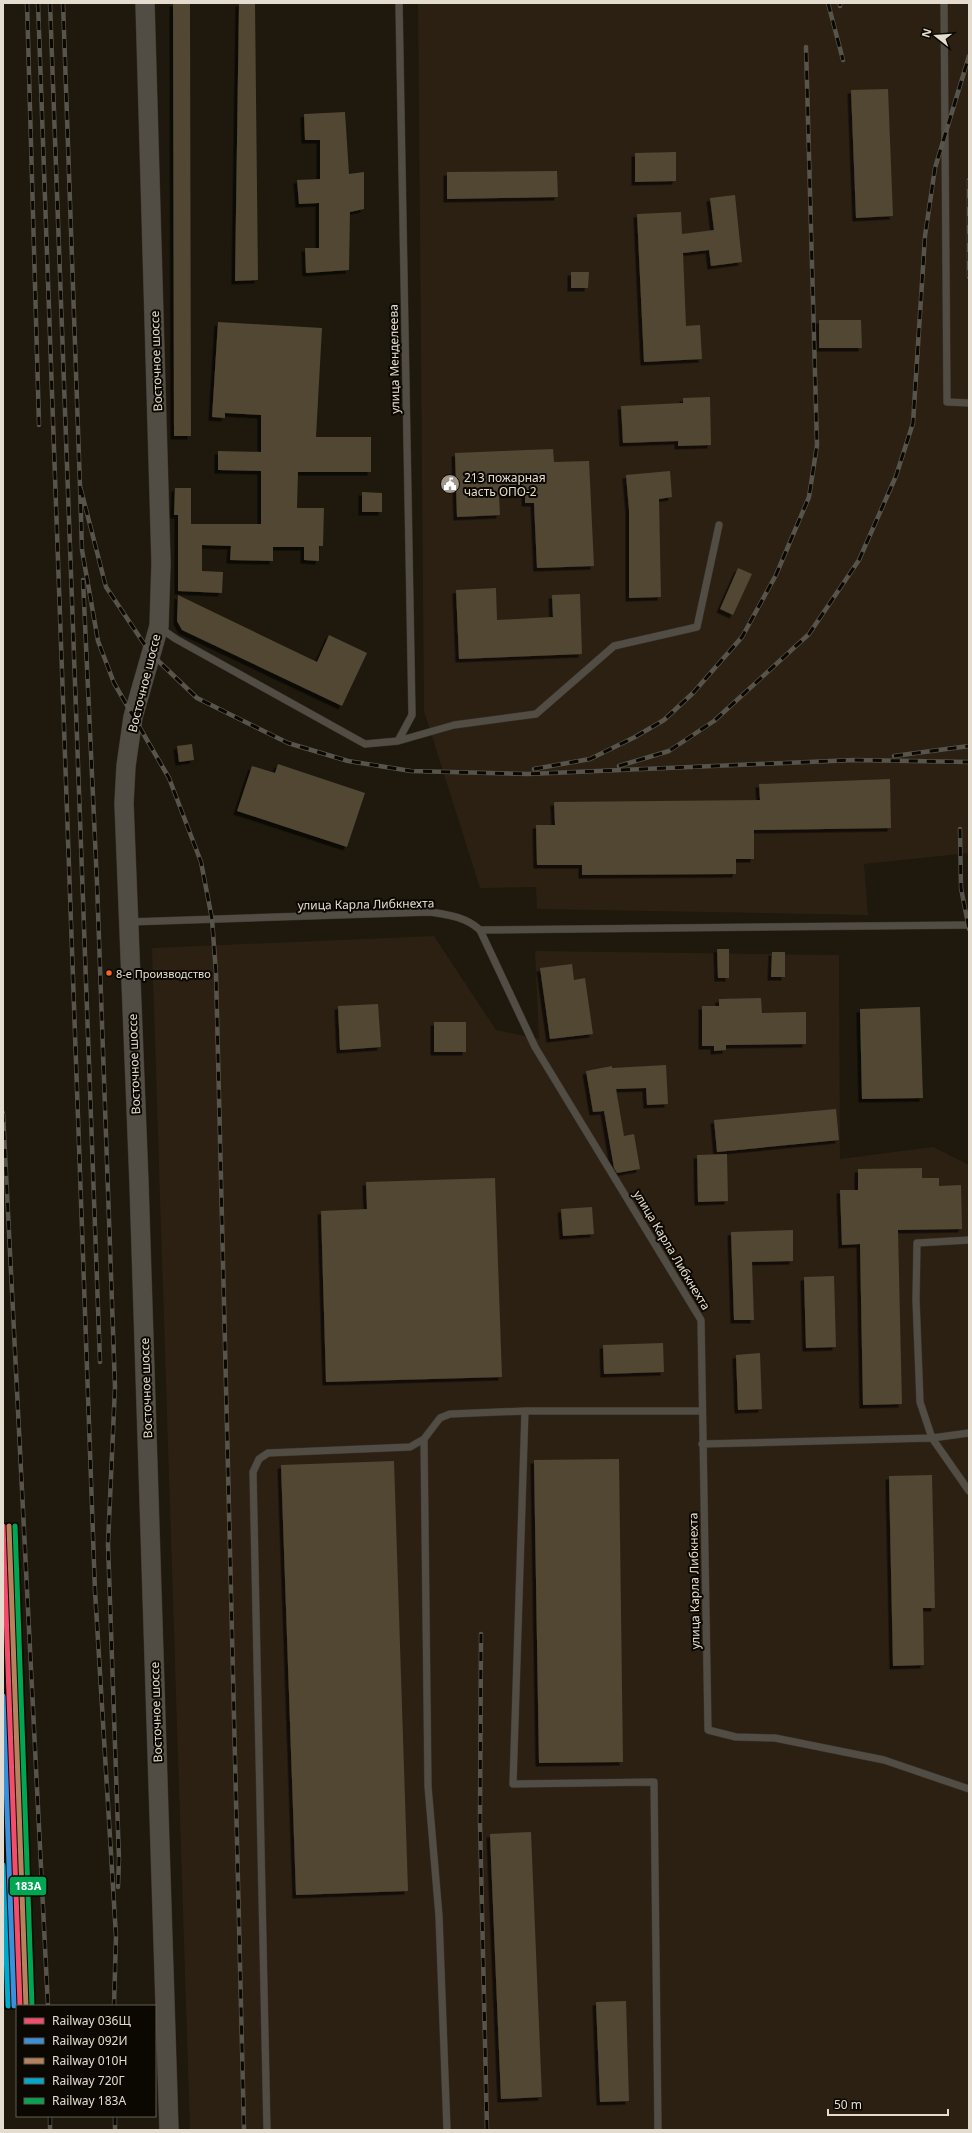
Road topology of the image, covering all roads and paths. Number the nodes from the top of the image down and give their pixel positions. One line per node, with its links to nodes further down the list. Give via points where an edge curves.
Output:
1 (146, 3): 6 (street, Восточное шоссе, via 161,563)
2 (399, 3): 7 (lane, улица Менделеева, via 412,715)
3 (944, 3): 4 (lane, via 947,402)
4 (969, 403)
5 (719, 525): 7 (lane, via 697,627 614,646 536,714 454,724)
6 (159, 626): 7 (lane, via 365,744); 8 (street, Восточное шоссе, via 133,716 126,766)
7 (398, 741)
8 (128, 922): 10 (lane, улица Карла Либкнехта, via 423,911 460,918 471,922); 20 (street, Восточное шоссе, via 139,1182)
9 (969, 925): 10 (lane)
10 (480, 930): 13 (lane, улица Карла Либкнехта, via 535,1047 701,1320)
11 (969, 1240): 15 (lane, via 917,1243 916,1300 920,1402)
12 (525, 1411): 13 (lane); 16 (lane, via 450,1414 440,1418); 23 (lane, via 513,1784 654,1782)
13 (702, 1411): 17 (lane, улица Карла Либкнехта)
14 (969, 1433): 15 (lane)
15 (932, 1438): 17 (lane); 18 (lane)
16 (424, 1439): 21 (lane, via 410,1447 268,1453 259,1459 253,1472); 22 (lane, via 428,1786 438,1916)
17 (702, 1444): 19 (lane, улица Карла Либкнехта, via 708,1730 736,1737 775,1738 884,1760)
18 (969, 1491)
19 (969, 1789)
20 (169, 2130)
21 (267, 2130)
22 (446, 2130)
23 (658, 2130)

